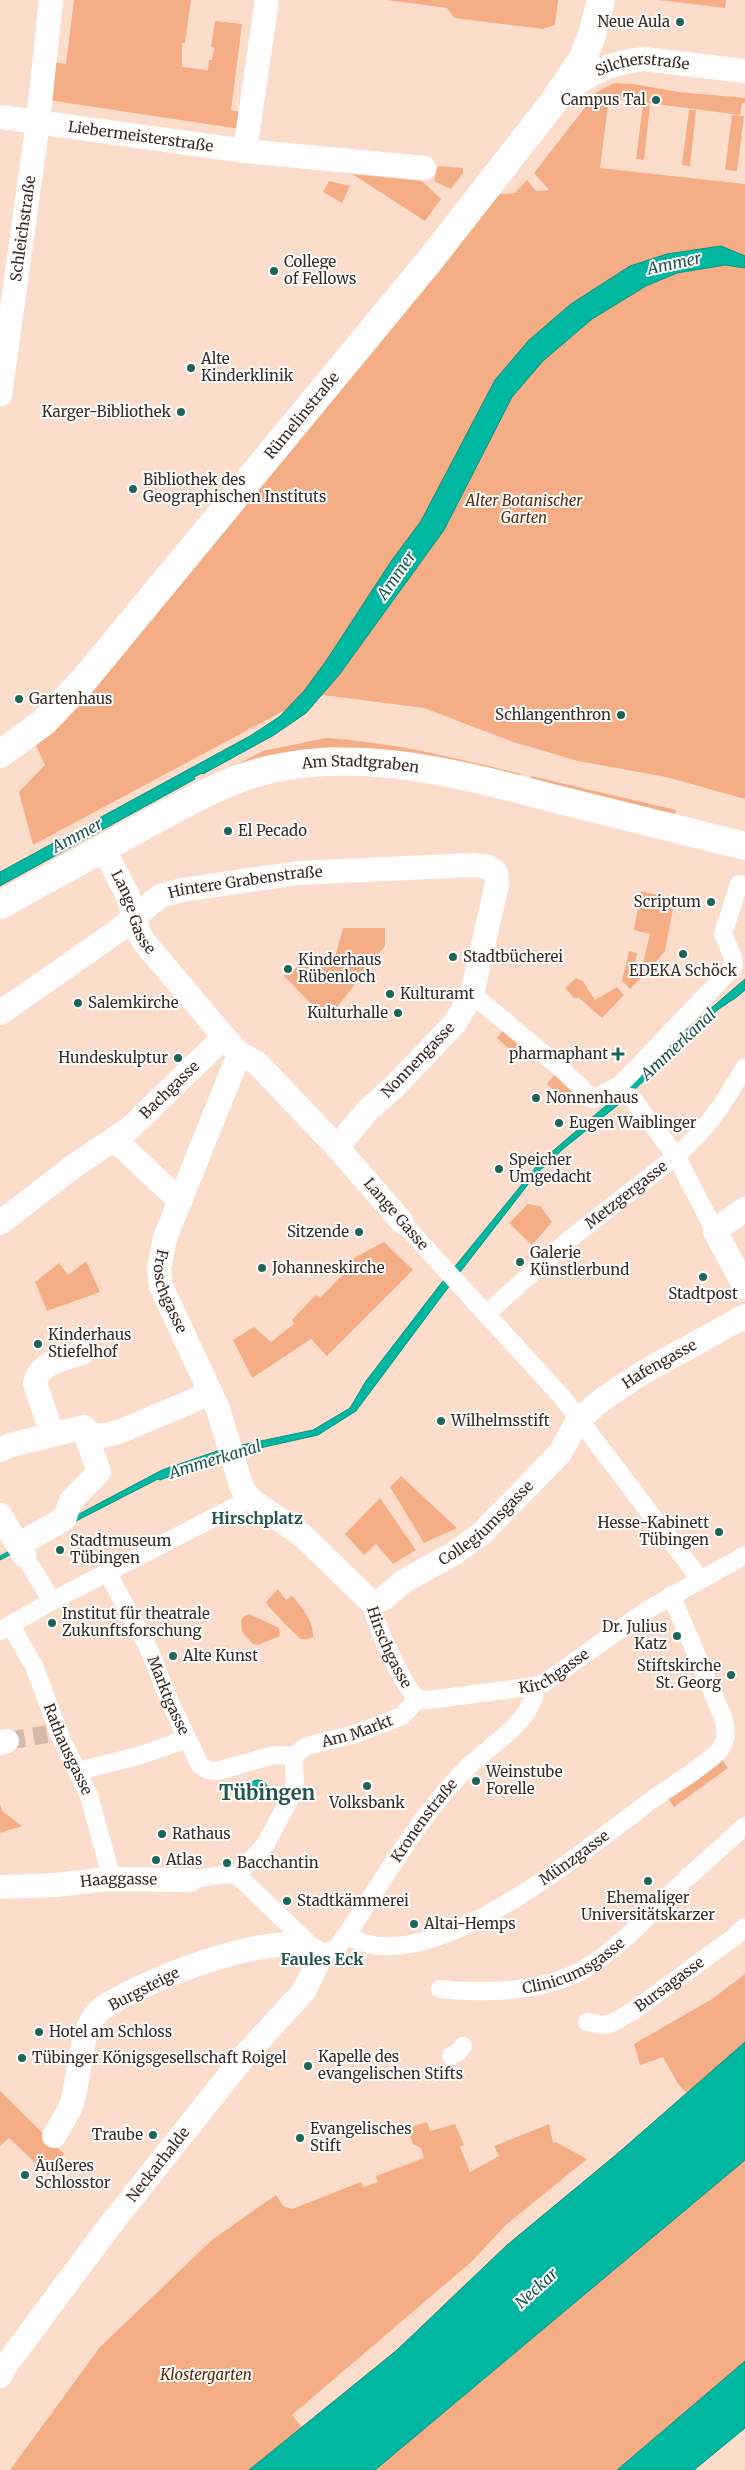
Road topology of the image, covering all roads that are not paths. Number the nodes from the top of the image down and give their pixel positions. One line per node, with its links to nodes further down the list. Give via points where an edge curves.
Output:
1 (51, 0): 7 (street)
2 (268, 0): 8 (street)
3 (600, 0): 5 (main road, Rümelinstraße, via 583,58)
4 (745, 71): 5 (street, Silcherstraße, via 628,60 599,69)
5 (552, 104): 11 (main road, Rümelinstraße, via 431,259 84,680 44,722)
6 (0, 117): 7 (street, Liebermeisterstraße)
7 (38, 122): 8 (street, Liebermeisterstraße); 10 (street, Schleichstraße)
8 (245, 151): 9 (street, Liebermeisterstraße)
9 (424, 168)
10 (0, 395)
11 (0, 754)
12 (745, 846): 13 (main road, Am Stadtgraben, via 524,791 394,763 358,760 294,765 247,776 199,797)
13 (103, 848): 16 (main road, Am Stadtgraben); 17 (street, Lange Gasse)
14 (496, 873): 17 (street, Hintere Grabenstraße, via 489,867 474,865 291,873 160,896); 19 (street, Nonnengasse, via 497,884)
15 (739, 884): 18 (street, via 723,934)
16 (0, 905)
17 (135, 917): 20 (street, Hintere Grabenstraße); 21 (street, Lange Gasse, via 144,942)
18 (739, 959): 19 (street, via 620,1085 593,1099)
19 (472, 994): 25 (street, Nonnengasse, via 450,1029 368,1110)
20 (0, 1013)
21 (231, 1046): 24 (street, Bachgasse); 25 (street, Lange Gasse, via 257,1063); 27 (street, Froschgasse)
22 (745, 1067): 26 (street, Metzgergasse, via 715,1117)
23 (631, 1097): 26 (street, Metzgergasse)
24 (107, 1145): 27 (street); 30 (street, Bachgasse)
25 (337, 1147): 29 (street, Lange Gasse)
26 (676, 1156): 31 (street); 33 (street, Metzgergasse, via 570,1239)
27 (180, 1201): 36 (street, Froschgasse, via 165,1238 159,1278)
28 (745, 1209): 31 (street)
29 (402, 1222): 33 (street, Lange Gasse)
30 (0, 1223)
31 (714, 1231): 32 (street)
32 (745, 1288)
33 (486, 1314): 37 (street, Lange Gasse, via 562,1397)
34 (745, 1316): 37 (street, Hafengasse, via 628,1381)
35 (82, 1353): 39 (street, via 44,1366 36,1377 34,1383)
36 (211, 1393): 38 (street, via 119,1432 101,1436); 41 (street, Froschgasse, via 242,1488)
37 (578, 1420): 46 (street, Lange Gasse); 49 (street, Collegiumsgasse, via 560,1453 481,1534 404,1581 383,1599)
38 (85, 1432): 39 (street, via 84,1427); 43 (street, via 99,1472 71,1501 64,1519)
39 (52, 1434): 40 (street)
40 (0, 1450)
41 (250, 1499): 45 (street); 49 (street, Hirschgasse, via 302,1535)
42 (0, 1515): 43 (street)
43 (14, 1546): 48 (street)
44 (745, 1555): 46 (street, Kirchgasse)
45 (107, 1572): 48 (street); 53 (street, Marktgasse, via 149,1649)
46 (700, 1579): 47 (street, Kirchgasse)
47 (671, 1595): 51 (street, Kirchgasse, via 555,1677); 63 (street, Münzgasse, via 726,1729 726,1738 719,1751 566,1865 499,1908 460,1928 400,1945 379,1947)
48 (52, 1601): 50 (street)
49 (371, 1601): 52 (street, Hirschgasse, via 381,1633 410,1690)
50 (6, 1629): 56 (street, Rathausgasse, via 34,1666 53,1732)
51 (536, 1686): 52 (street, Kirchgasse); 63 (street, Kronenstraße, via 532,1704 523,1717 471,1764 432,1806)
52 (418, 1699): 54 (street, Am Markt, via 396,1718 346,1737 307,1746)
53 (187, 1739): 55 (street, Marktgasse); 56 (street, via 138,1756)
54 (293, 1756): 55 (street, Am Markt, via 274,1755 217,1772); 58 (street, via 293,1793 265,1845)
55 (200, 1764)
56 (78, 1770): 59 (street, Rathausgasse, via 91,1801)
57 (745, 1826): 65 (street, Clinicumsgasse, via 602,1958 579,1972 538,1985 507,1990 473,1992)
58 (236, 1875): 60 (street, Haaggasse); 64 (street, via 299,1934)
59 (112, 1879): 60 (street, Haaggasse); 61 (street, Haaggasse)
60 (190, 1880)
61 (0, 1887)
62 (745, 1927): 66 (street, Bursagasse, via 633,2011 610,2024)
63 (347, 1935): 64 (street, Kronenstraße, via 335,1950)
64 (314, 1953): 67 (street, Burgsteige, via 292,1946 265,1947 205,1960 159,1979 98,2012 88,2029 72,2104); 68 (street, Neckarhalde, via 317,1965 303,1992 247,2053 111,2224)
65 (440, 1989)
66 (587, 2022)
67 (54, 2136)
68 (0, 2376)

